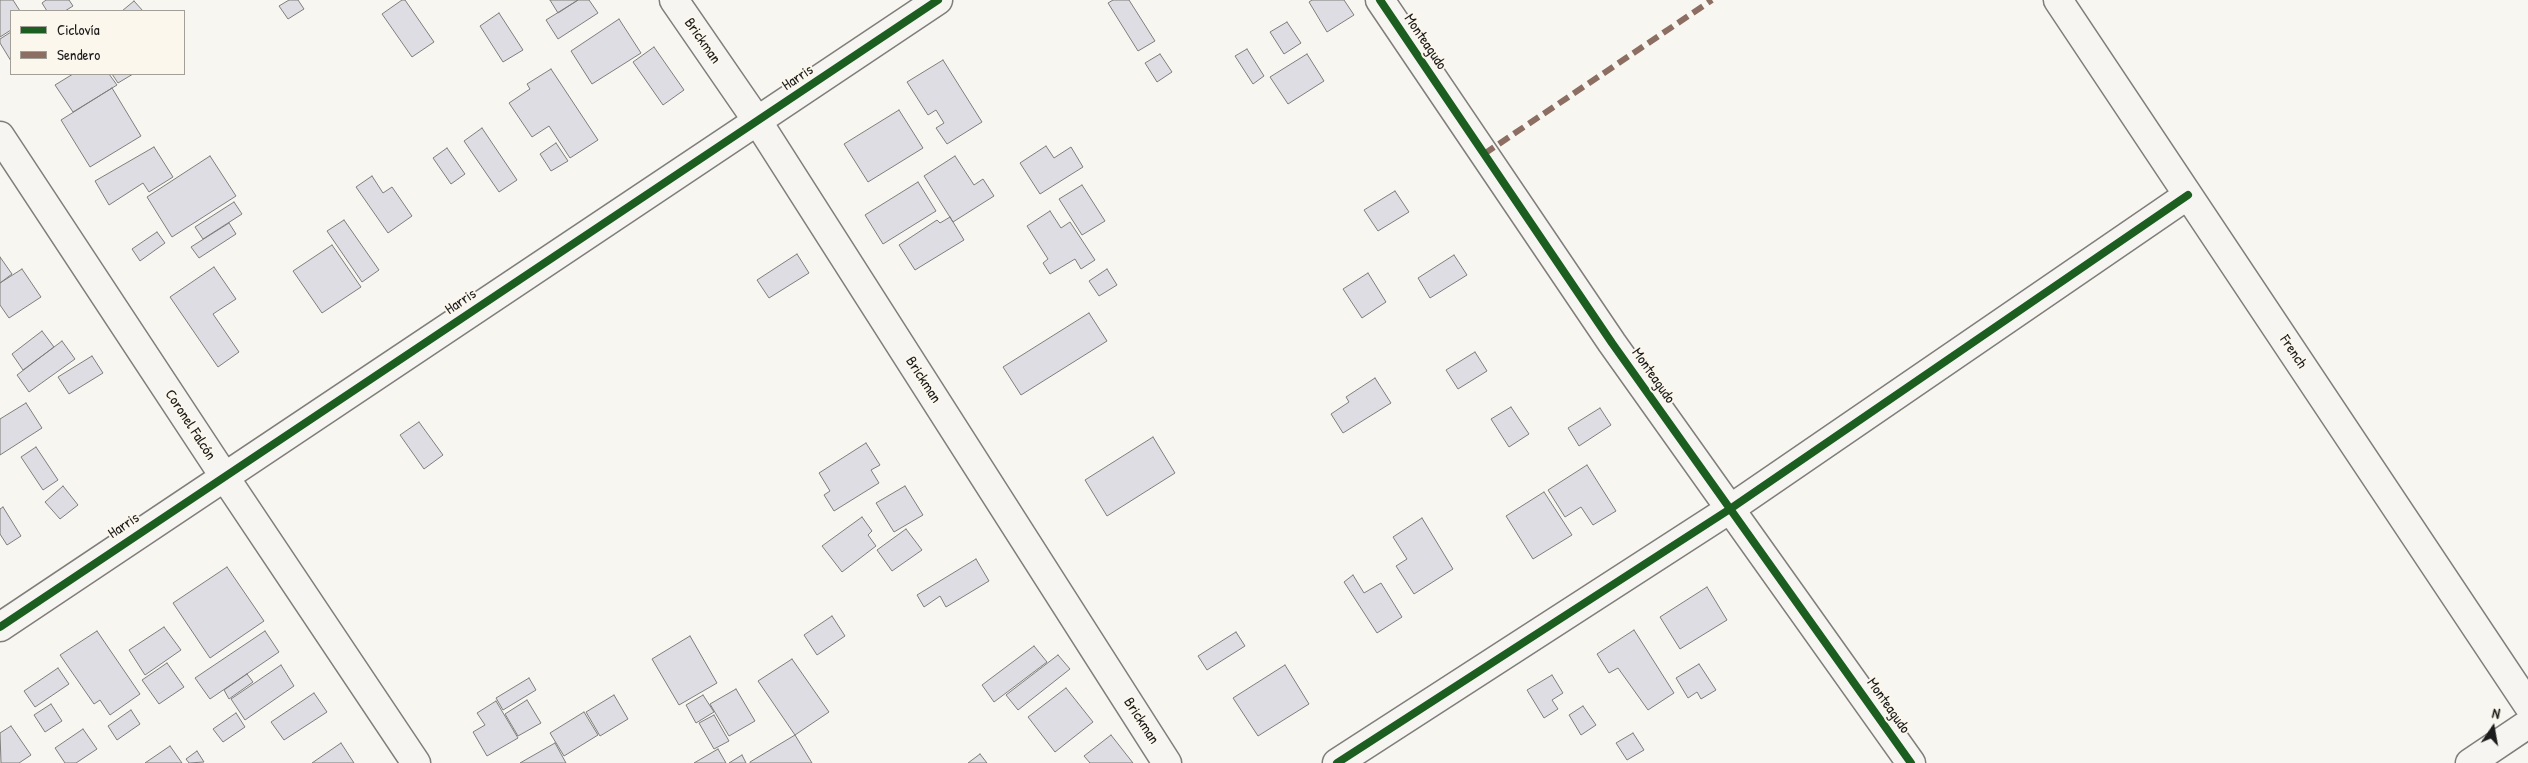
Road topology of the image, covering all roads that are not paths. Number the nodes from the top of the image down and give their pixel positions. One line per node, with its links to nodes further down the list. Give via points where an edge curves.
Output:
1 (674, 0): 5 (street, Brickman)
2 (938, 0): 5 (street, Harris)
3 (1380, 0): 9 (street, Monteagudo, via 1612,343)
4 (2058, 0): 7 (street, French)
5 (758, 122): 8 (street, Harris); 14 (street, Brickman)
6 (0, 136): 8 (street, Coronel Falcón)
7 (2188, 195): 9 (street); 11 (street, French)
8 (224, 476): 10 (street, Harris); 13 (street, Coronel Falcón)
9 (1730, 509): 15 (street); 16 (street, Monteagudo)
10 (0, 627)
11 (2528, 705)
12 (2528, 724): 17 (street)
13 (416, 763)
14 (1167, 763)
15 (1337, 763)
16 (1911, 763)
17 (2470, 763)

